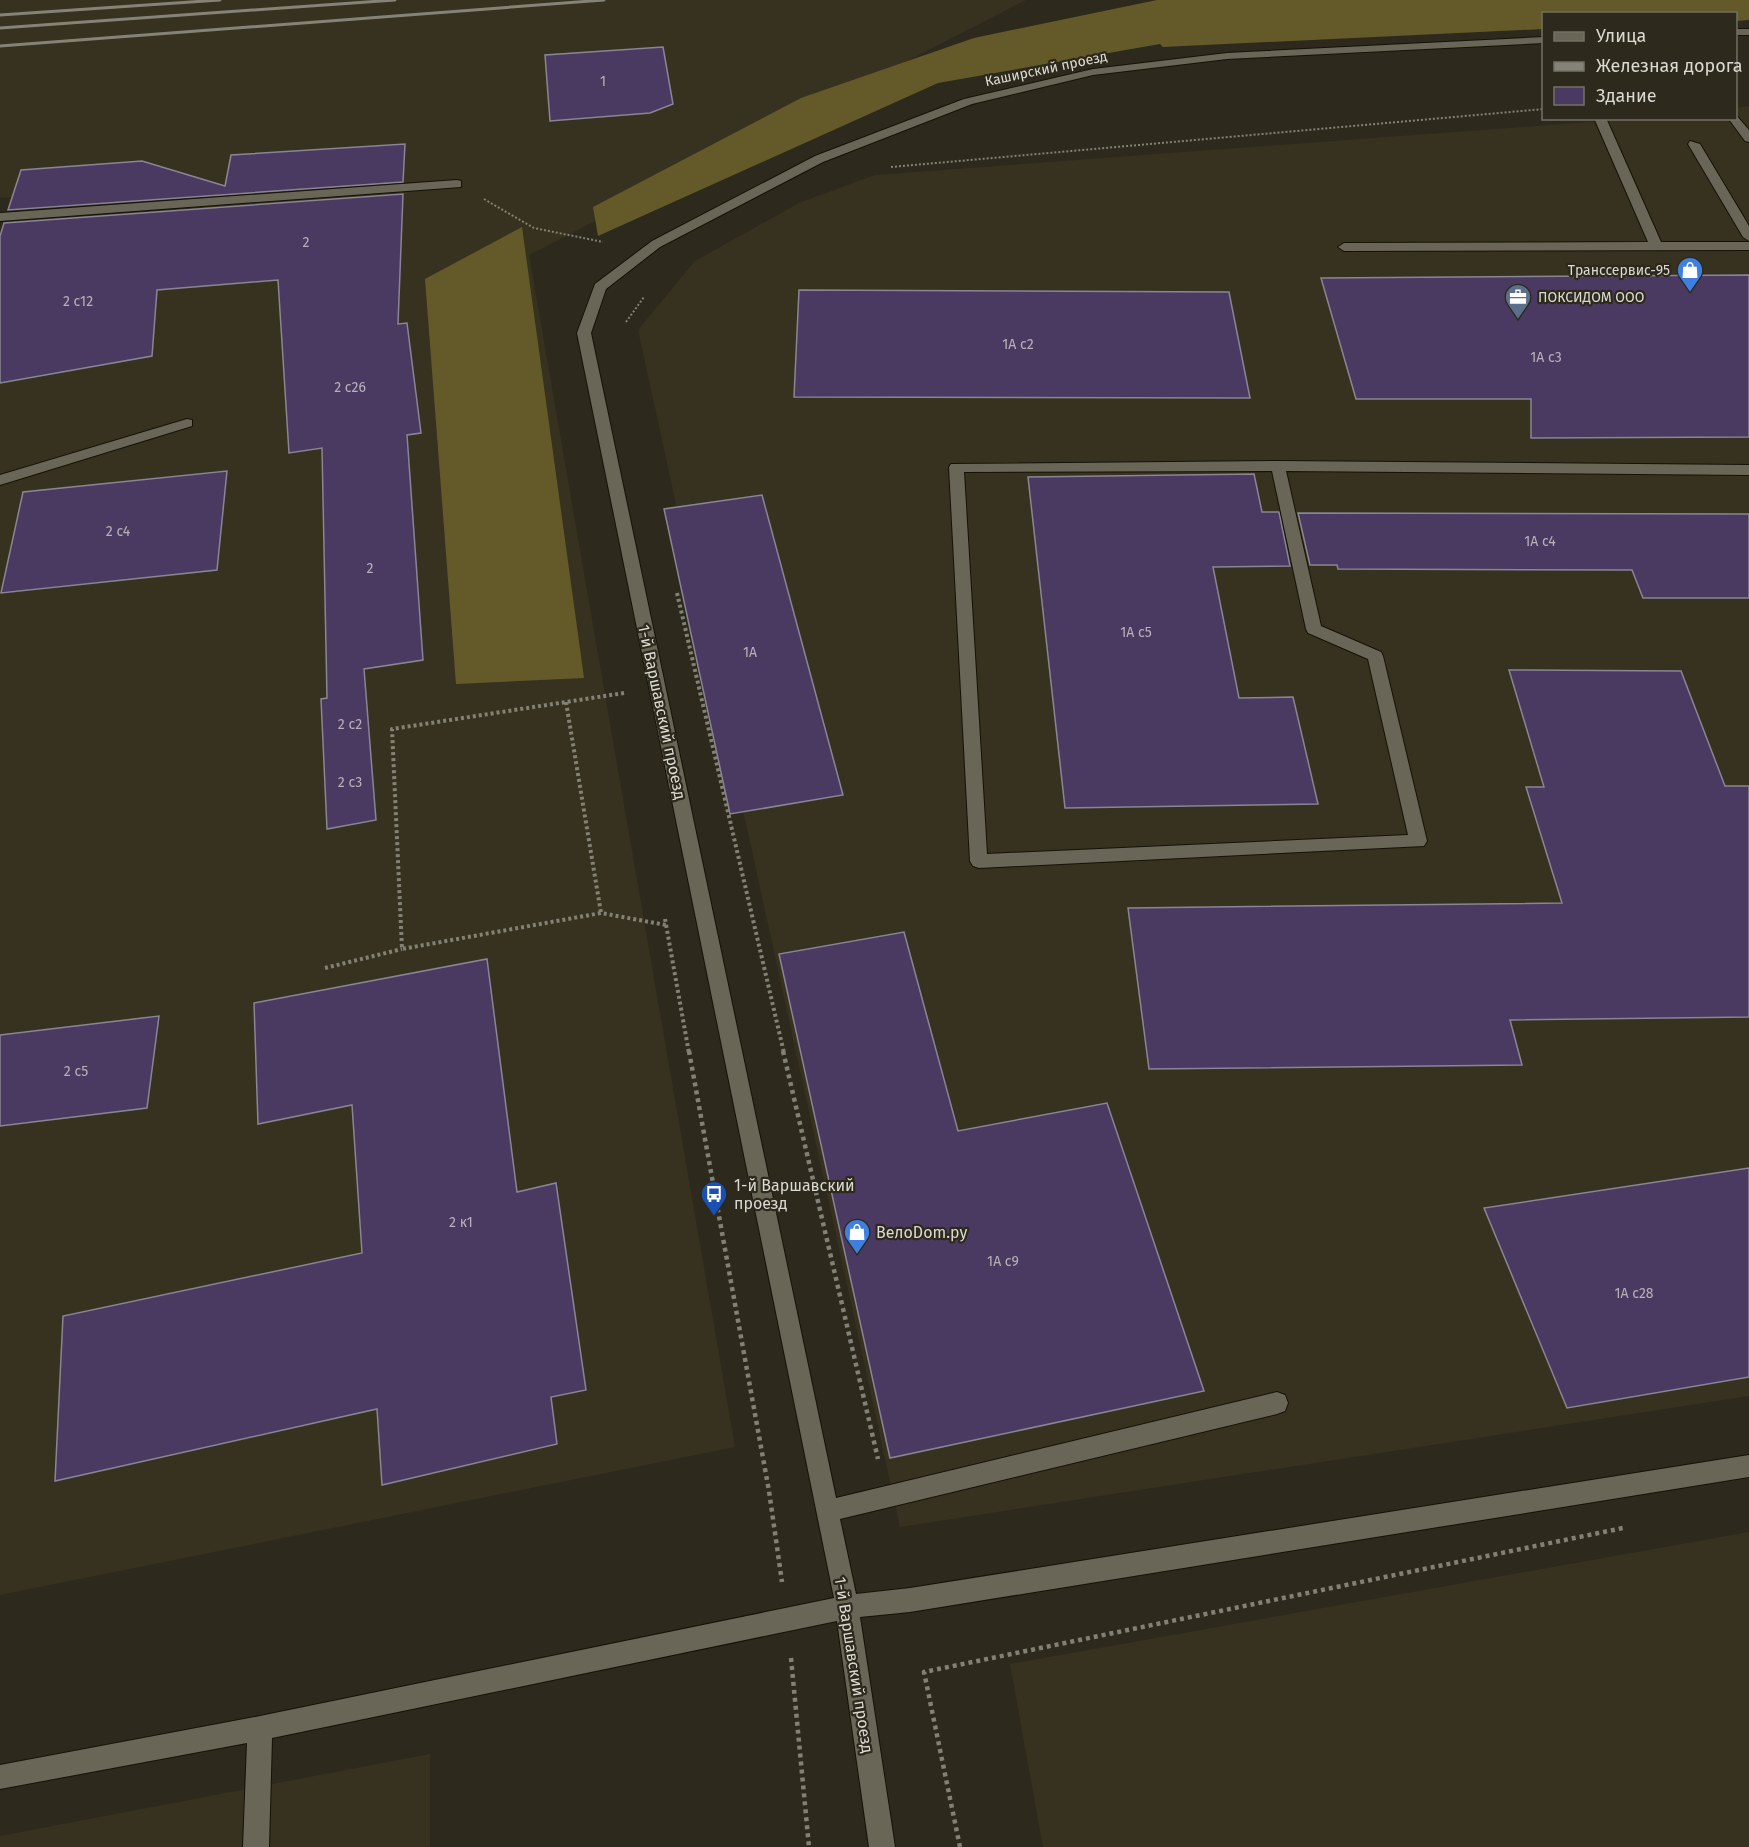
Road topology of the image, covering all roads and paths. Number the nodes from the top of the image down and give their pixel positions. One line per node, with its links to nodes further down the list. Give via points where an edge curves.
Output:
1 (1542, 40): 15 (street, Каширский проезд, via 1227,56 1093,72 968,100 819,159 656,244)
2 (1542, 109): 7 (path)
3 (1601, 120): 11 (street)
4 (1736, 120): 5 (street)
5 (1749, 138)
6 (1694, 144): 10 (street)
7 (884, 168)
8 (457, 184): 9 (street); 14 (path, via 534,228 603,242)
9 (0, 217)
10 (1749, 237)
11 (1656, 246): 12 (street); 13 (street)
12 (1749, 246)
13 (1344, 247)
14 (594, 250)
15 (600, 286): 33 (street, 1-й Варшавский проезд, via 584,333)
16 (651, 288): 17 (path)
17 (623, 325)
18 (187, 423): 21 (street)
19 (1278, 466): 19 (street, via 956,467 979,861 1418,841 1375,656 1314,628); 20 (street)
20 (1749, 470)
21 (0, 480)
22 (676, 590): 32 (path)
23 (622, 682): 24 (path, via 625,693)
24 (566, 702): 25 (path); 28 (path, via 392,729)
25 (601, 913): 27 (path); 28 (path)
26 (664, 913): 27 (path)
27 (666, 924): 36 (path, via 769,1491)
28 (402, 949): 29 (path)
29 (325, 968)
30 (1277, 1402): 32 (street)
31 (1749, 1466): 35 (street)
32 (887, 1495): 33 (street)
33 (827, 1511): 35 (street, 1-й Варшавский проезд)
34 (1626, 1527): 42 (path, via 924,1672)
35 (847, 1608): 36 (street); 41 (street, 1-й Варшавский проезд)
36 (787, 1620): 37 (street); 40 (path)
37 (260, 1728): 38 (street); 39 (street)
38 (0, 1777)
39 (256, 1847)
40 (809, 1847)
41 (882, 1847)
42 (960, 1847)

